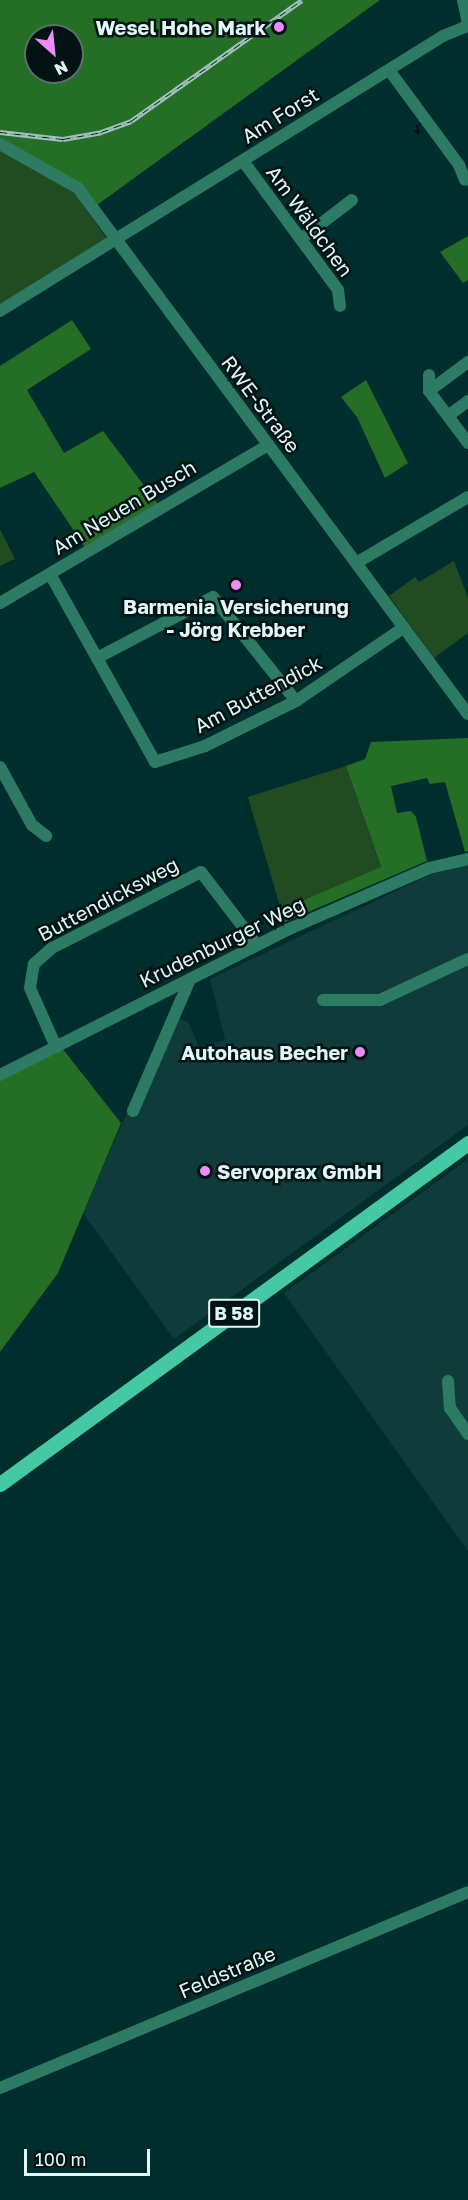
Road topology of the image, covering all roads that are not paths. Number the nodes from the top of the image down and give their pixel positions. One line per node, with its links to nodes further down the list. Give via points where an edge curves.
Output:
1 (463, 0): 2 (street)
2 (468, 24): 3 (street, Am Forst)
3 (389, 70): 5 (street, Am Forst); 6 (street, via 459,165)
4 (0, 144): 8 (street, RWE-Straße, via 78,188)
5 (243, 161): 8 (street, Am Forst); 9 (street, Am Wäldchen)
6 (465, 180)
7 (352, 200): 9 (street)
8 (114, 239): 11 (street, Am Forst); 18 (street, RWE-Straße)
9 (301, 239): 10 (street, Am Wäldchen, via 338,290)
10 (340, 306)
11 (0, 311)
12 (468, 362): 14 (street)
13 (429, 375): 14 (street)
14 (429, 391): 16 (street)
15 (468, 401): 16 (street)
16 (448, 416): 17 (street)
17 (468, 443)
18 (268, 445): 20 (street, RWE-Straße); 21 (street, Am Neuen Busch)
19 (468, 497): 20 (street)
20 (356, 563): 23 (street, RWE-Straße)
21 (50, 574): 22 (street, Am Neuen Busch); 24 (street, Am Buttendick)
22 (0, 603)
23 (403, 628): 25 (street, Am Buttendick); 26 (street, RWE-Straße)
24 (97, 658): 25 (street, via 213,597); 25 (street, Am Buttendick, via 155,762 205,746)
25 (297, 701)
26 (468, 714)
27 (0, 767): 28 (street, via 32,825)
28 (46, 836)
29 (468, 859): 30 (street, Krudenburger Weg, via 429,868)
30 (257, 945): 32 (street, Krudenburger Weg); 34 (street, Buttendicksweg, via 201,872 52,948 34,964 30,988)
31 (468, 959): 33 (street, via 380,1000)
32 (190, 979): 34 (street, Krudenburger Weg); 36 (street)
33 (323, 1000)
34 (56, 1047): 35 (street, Krudenburger Weg)
35 (0, 1075)
36 (133, 1111)
37 (468, 1143): 40 (main road, B 58)
38 (448, 1381): 39 (street, via 450,1408)
39 (468, 1434)
40 (0, 1484)
41 (468, 1893): 42 (street, Feldstraße)
42 (0, 2088)

